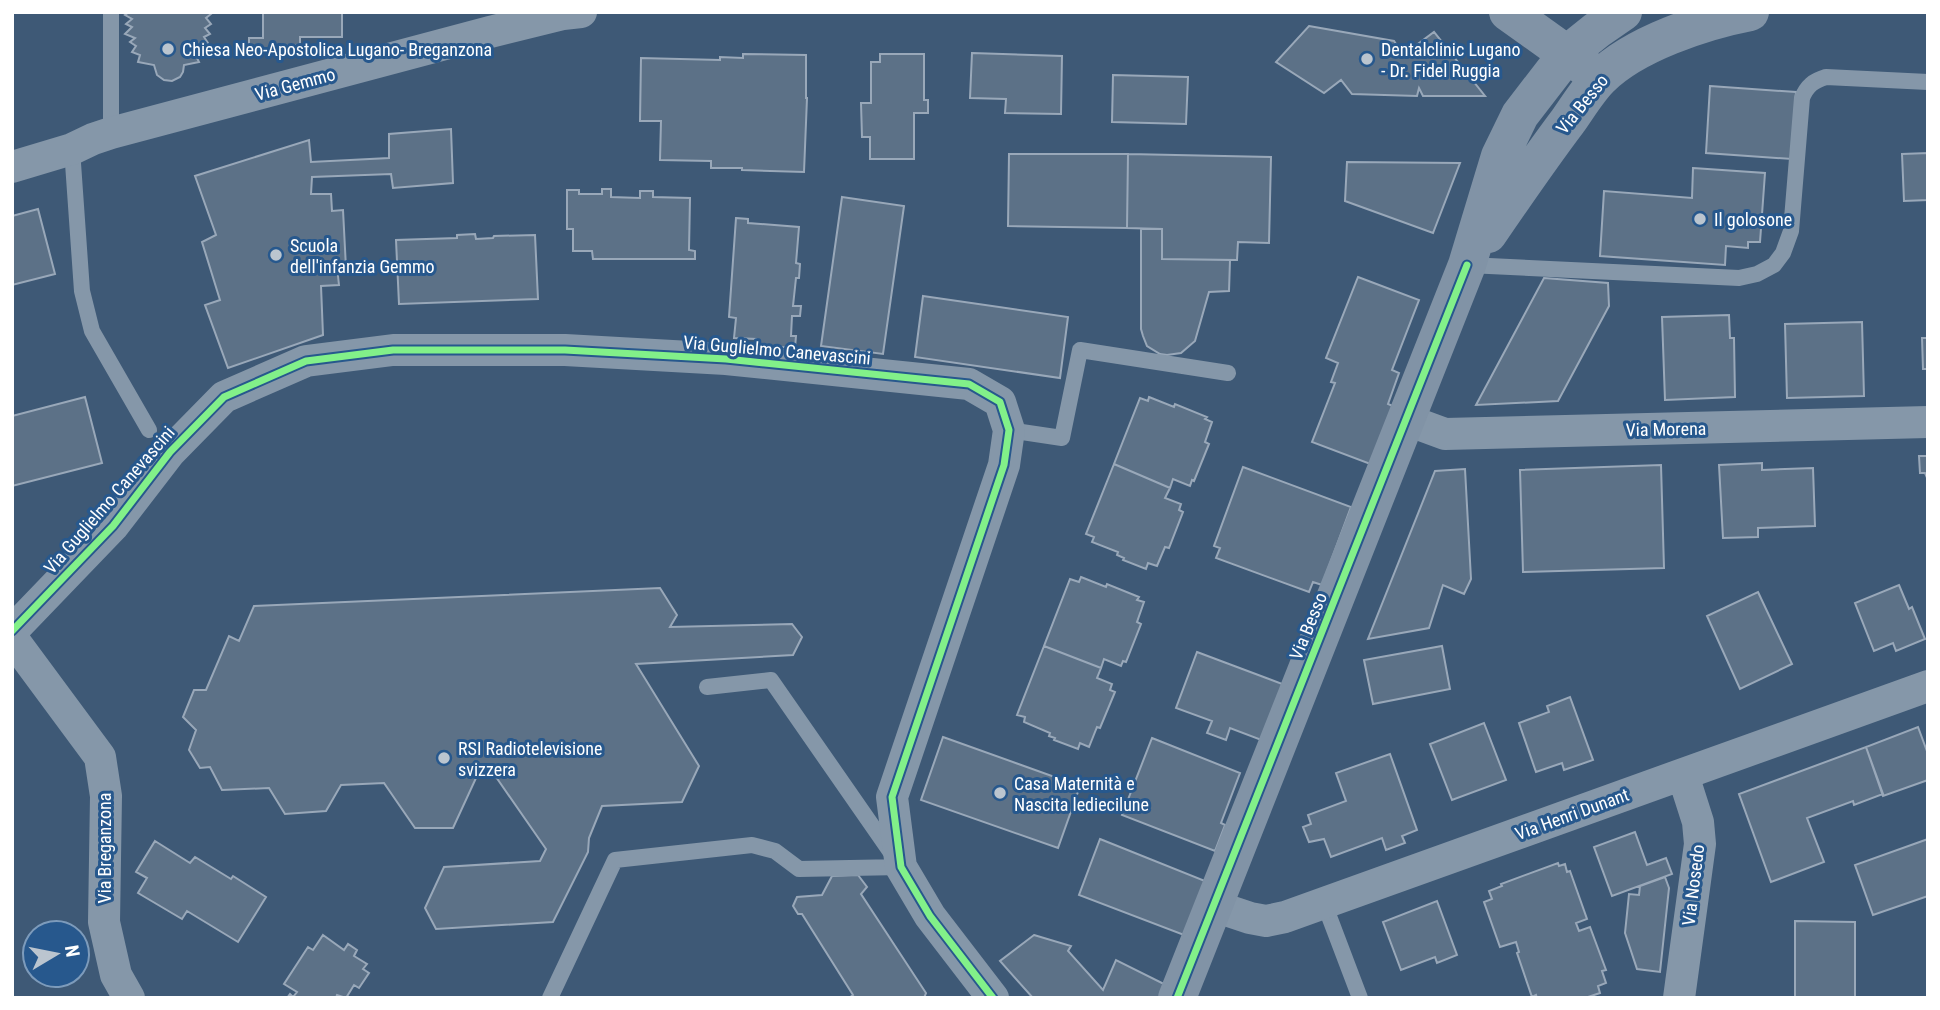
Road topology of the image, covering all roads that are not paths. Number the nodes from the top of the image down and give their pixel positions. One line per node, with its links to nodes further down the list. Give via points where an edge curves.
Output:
1 (111, 12): 9 (lane)
2 (580, 12): 9 (street, Via Gemmo)
3 (1508, 12): 6 (main road)
4 (1623, 12): 6 (main road, Via Besso)
5 (1750, 12): 7 (main road, Via Besso, via 1679,32 1628,56)
6 (1567, 54): 7 (main road); 12 (main road, Via Besso, via 1520,115 1500,156)
7 (1599, 78): 12 (main road, Via Besso)
8 (1928, 82): 12 (lane, via 1826,77 1806,88 1791,231 1774,265 1757,274 1739,278)
9 (111, 133): 10 (street, Via Gemmo)
10 (72, 149): 11 (street, Via Gemmo); 16 (lane, via 82,291 92,331)
11 (12, 167)
12 (1467, 265): 14 (main road, Via Besso)
13 (1228, 373): 17 (lane, via 1080,349 1062,438)
14 (1407, 420): 15 (street, Via Morena, via 1445,434); 25 (main road, Via Besso)
15 (1928, 422)
16 (149, 430)
17 (1009, 430): 18 (street, Via Guglielmo Canevascini, via 1000,402 969,384 726,359 565,350 393,350 306,361 224,397 170,452 113,526); 23 (street, via 1004,466 892,797)
18 (12, 631)
19 (12, 638): 26 (street, Via Breganzona, via 100,757 106,796 104,922 116,975)
20 (1928, 686): 22 (street, Via Henri Dunant)
21 (707, 687): 23 (lane, via 771,680)
22 (1683, 775): 24 (street, Via Henri Dunant); 31 (street, Via Nosedo, via 1700,844)
23 (901, 867): 27 (lane, via 799,869 775,851 752,845 615,860); 28 (street, via 930,916)
24 (1324, 903): 25 (street, Via Henri Dunant, via 1266,921); 30 (lane)
25 (1214, 906): 29 (main road, Via Besso)
26 (129, 998)
27 (550, 998)
28 (993, 998)
29 (1177, 998)
30 (1360, 998)
31 (1679, 998)

